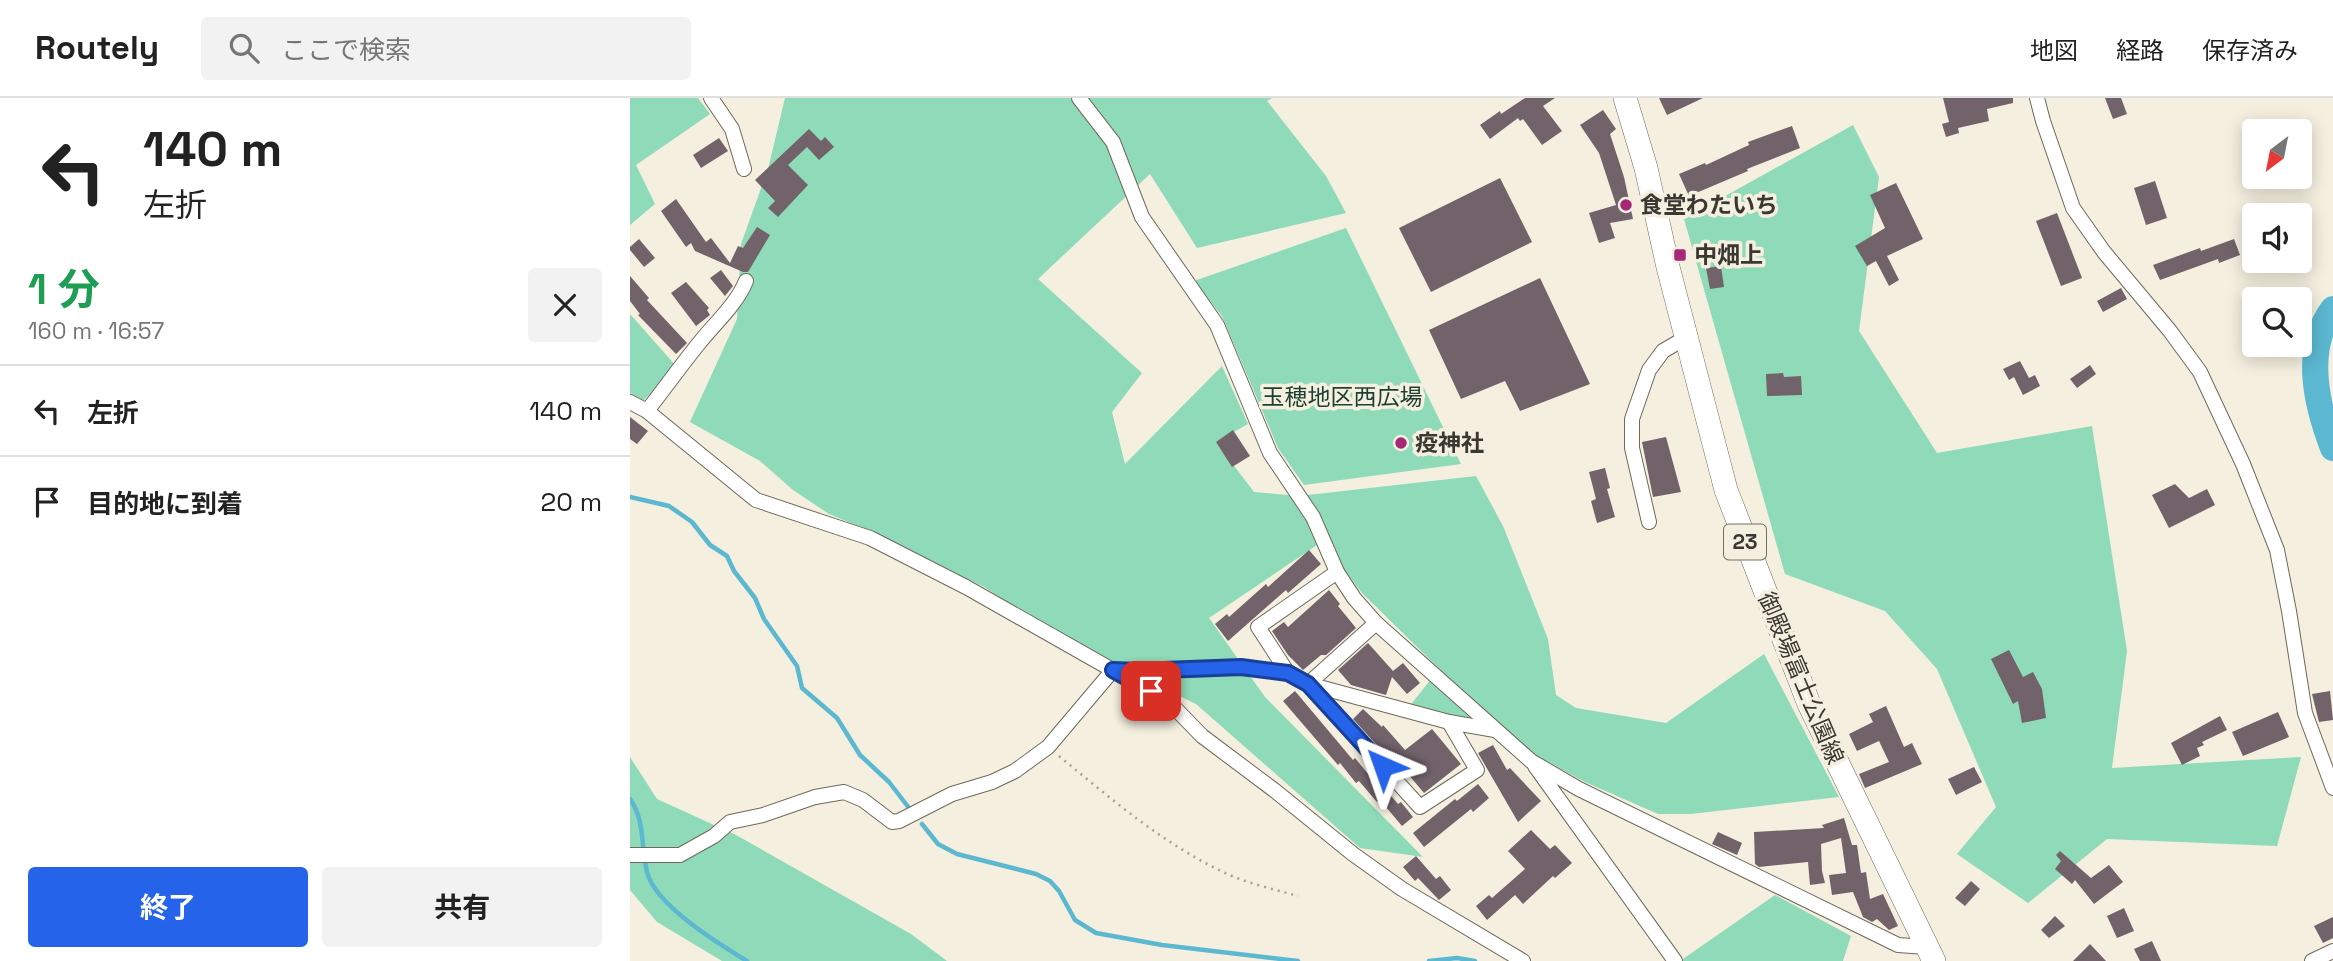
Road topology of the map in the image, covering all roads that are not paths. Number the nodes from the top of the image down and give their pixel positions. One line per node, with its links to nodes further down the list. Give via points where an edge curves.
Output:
1 (710, 98): 5 (street, via 732,129)
2 (1079, 98): 11 (street, via 1113,142 1142,217 1217,325 1270,453 1313,517)
3 (1625, 98): 7 (main road, 御殿場富士公園線 / 23)
4 (2037, 98): 19 (street, via 2073,208 2200,372 2243,464 2277,550 2305,713)
5 (744, 169)
6 (746, 281): 9 (street)
7 (1687, 337): 10 (street, via 1662,351 1649,370 1632,419 1632,447); 22 (main road, 御殿場富士公園線 / 23, via 1726,489 1757,574 1809,704)
8 (630, 402): 9 (street)
9 (648, 411): 13 (street, via 756,500 870,538)
10 (1650, 522)
11 (1337, 572): 12 (street); 14 (street, via 1258,627)
12 (1376, 623): 15 (street); 17 (street)
13 (1113, 670): 14 (street, via 1241,667); 20 (street, via 1048,747 1015,771 952,794 899,821 892,822 844,792 730,822 680,855); 23 (street, via 1170,702 1202,736 1362,861)
14 (1288, 673): 15 (street)
15 (1308, 684): 16 (street); 16 (street, via 1420,807 1477,770)
16 (1449, 722): 17 (street)
17 (1497, 731): 18 (street)
18 (1531, 761): 22 (street, via 1579,789 1898,945); 24 (street)
19 (2333, 788)
20 (630, 855)
21 (2333, 951): 25 (street)
22 (1930, 954)
23 (1523, 961)
24 (1675, 961)
25 (2312, 961)

